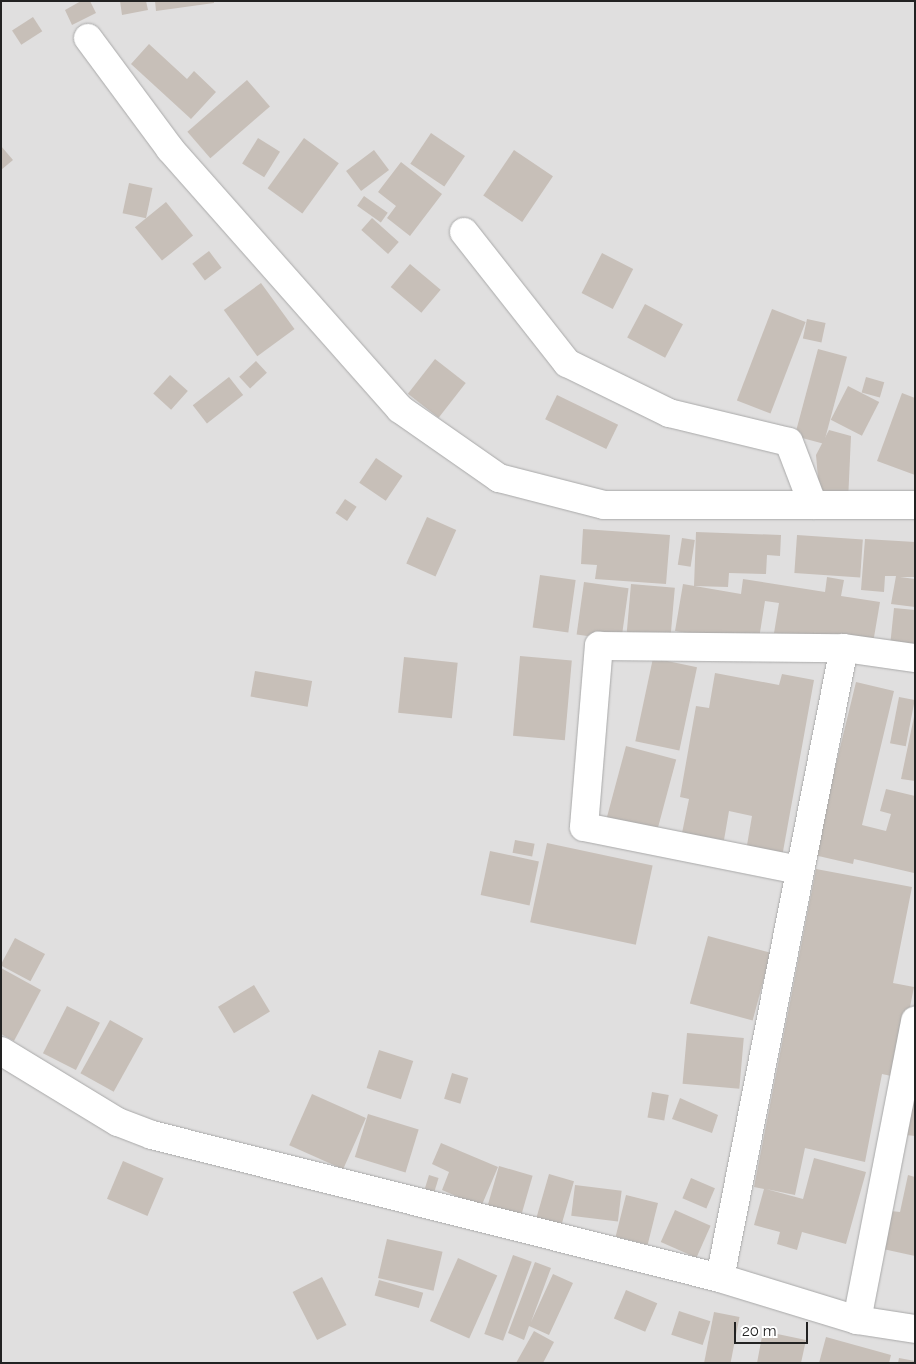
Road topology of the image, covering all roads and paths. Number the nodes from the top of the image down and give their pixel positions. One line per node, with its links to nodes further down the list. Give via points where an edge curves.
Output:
1 (88, 38): 3 (street, via 170,149 400,410 499,478 604,505)
2 (464, 232): 3 (street, via 567,363 669,413 789,442)
3 (813, 505): 4 (street)
4 (915, 505)
5 (844, 648): 6 (street); 7 (street); 7 (street, via 599,646 584,827)
6 (915, 658)
7 (799, 870): 10 (street)
8 (915, 1021): 11 (street)
9 (1, 1052): 10 (street, via 118,1122 152,1135)
10 (720, 1278): 11 (street)
11 (857, 1320): 12 (street)
12 (915, 1329)

